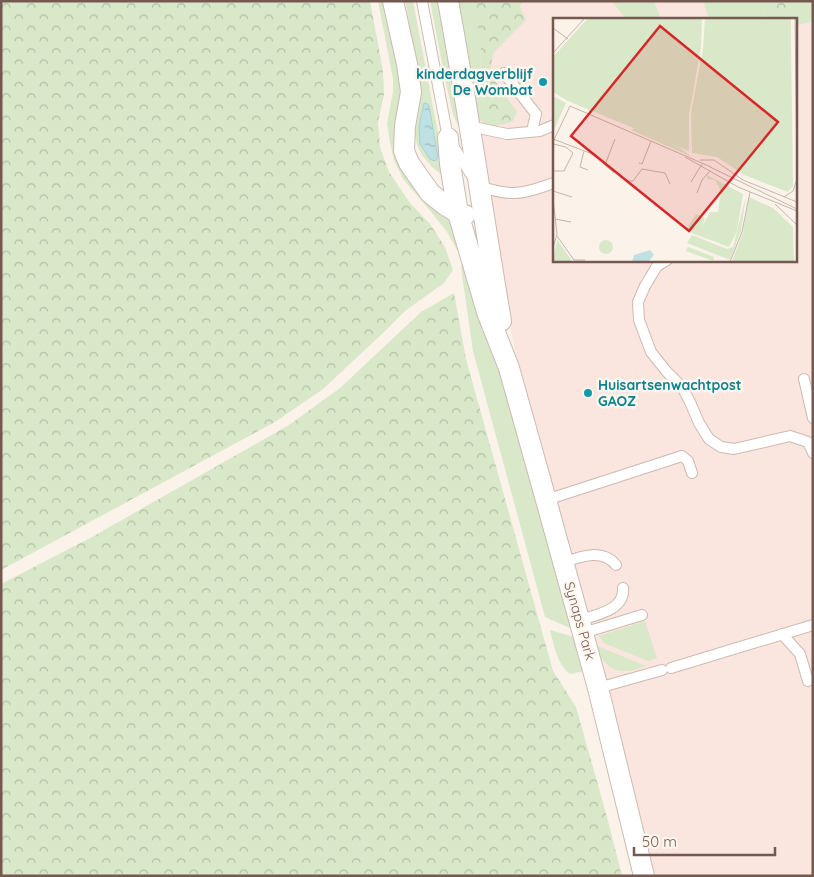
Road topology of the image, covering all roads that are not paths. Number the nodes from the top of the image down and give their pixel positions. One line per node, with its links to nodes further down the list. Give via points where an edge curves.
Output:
1 (393, 1): 9 (street, via 411,92)
2 (422, 1): 8 (lane, Synaps Park)
3 (448, 1): 7 (street)
4 (504, 74): 6 (lane, via 536,114)
5 (553, 126): 6 (lane)
6 (532, 131): 7 (lane)
7 (471, 133): 12 (street)
8 (448, 138): 11 (street, Synaps Park); 12 (lane, Synaps Park)
9 (405, 140): 11 (street, via 424,168); 13 (street, via 404,151 409,163 430,193)
10 (553, 183): 12 (lane, via 513,194)
11 (454, 187): 12 (street); 13 (street, Synaps Park)
12 (479, 187): 14 (street, Synaps Park)
13 (458, 213): 14 (street); 16 (street, Synaps Park)
14 (485, 220): 16 (street, Synaps Park)
15 (665, 261): 19 (lane, via 657,266 645,286 638,302 639,320 651,352 682,387 709,439 721,447 734,449 790,436)
16 (509, 368): 22 (street, Synaps Park)
17 (804, 379): 18 (lane)
18 (813, 418)
19 (811, 438): 20 (lane)
20 (813, 453)
21 (692, 473): 22 (lane, via 688,461 682,456)
22 (546, 500): 23 (street, Synaps Park)
23 (564, 562): 24 (lane, via 590,555 604,556); 28 (street, Synaps Park)
24 (616, 564)
25 (623, 588): 28 (lane, via 620,599 611,609)
26 (642, 615): 28 (lane)
27 (813, 625): 29 (lane)
28 (582, 626): 31 (street, Synaps Park)
29 (782, 634): 30 (lane, via 800,654); 31 (lane)
30 (808, 681)
31 (598, 688): 32 (street, Synaps Park)
32 (644, 876)

